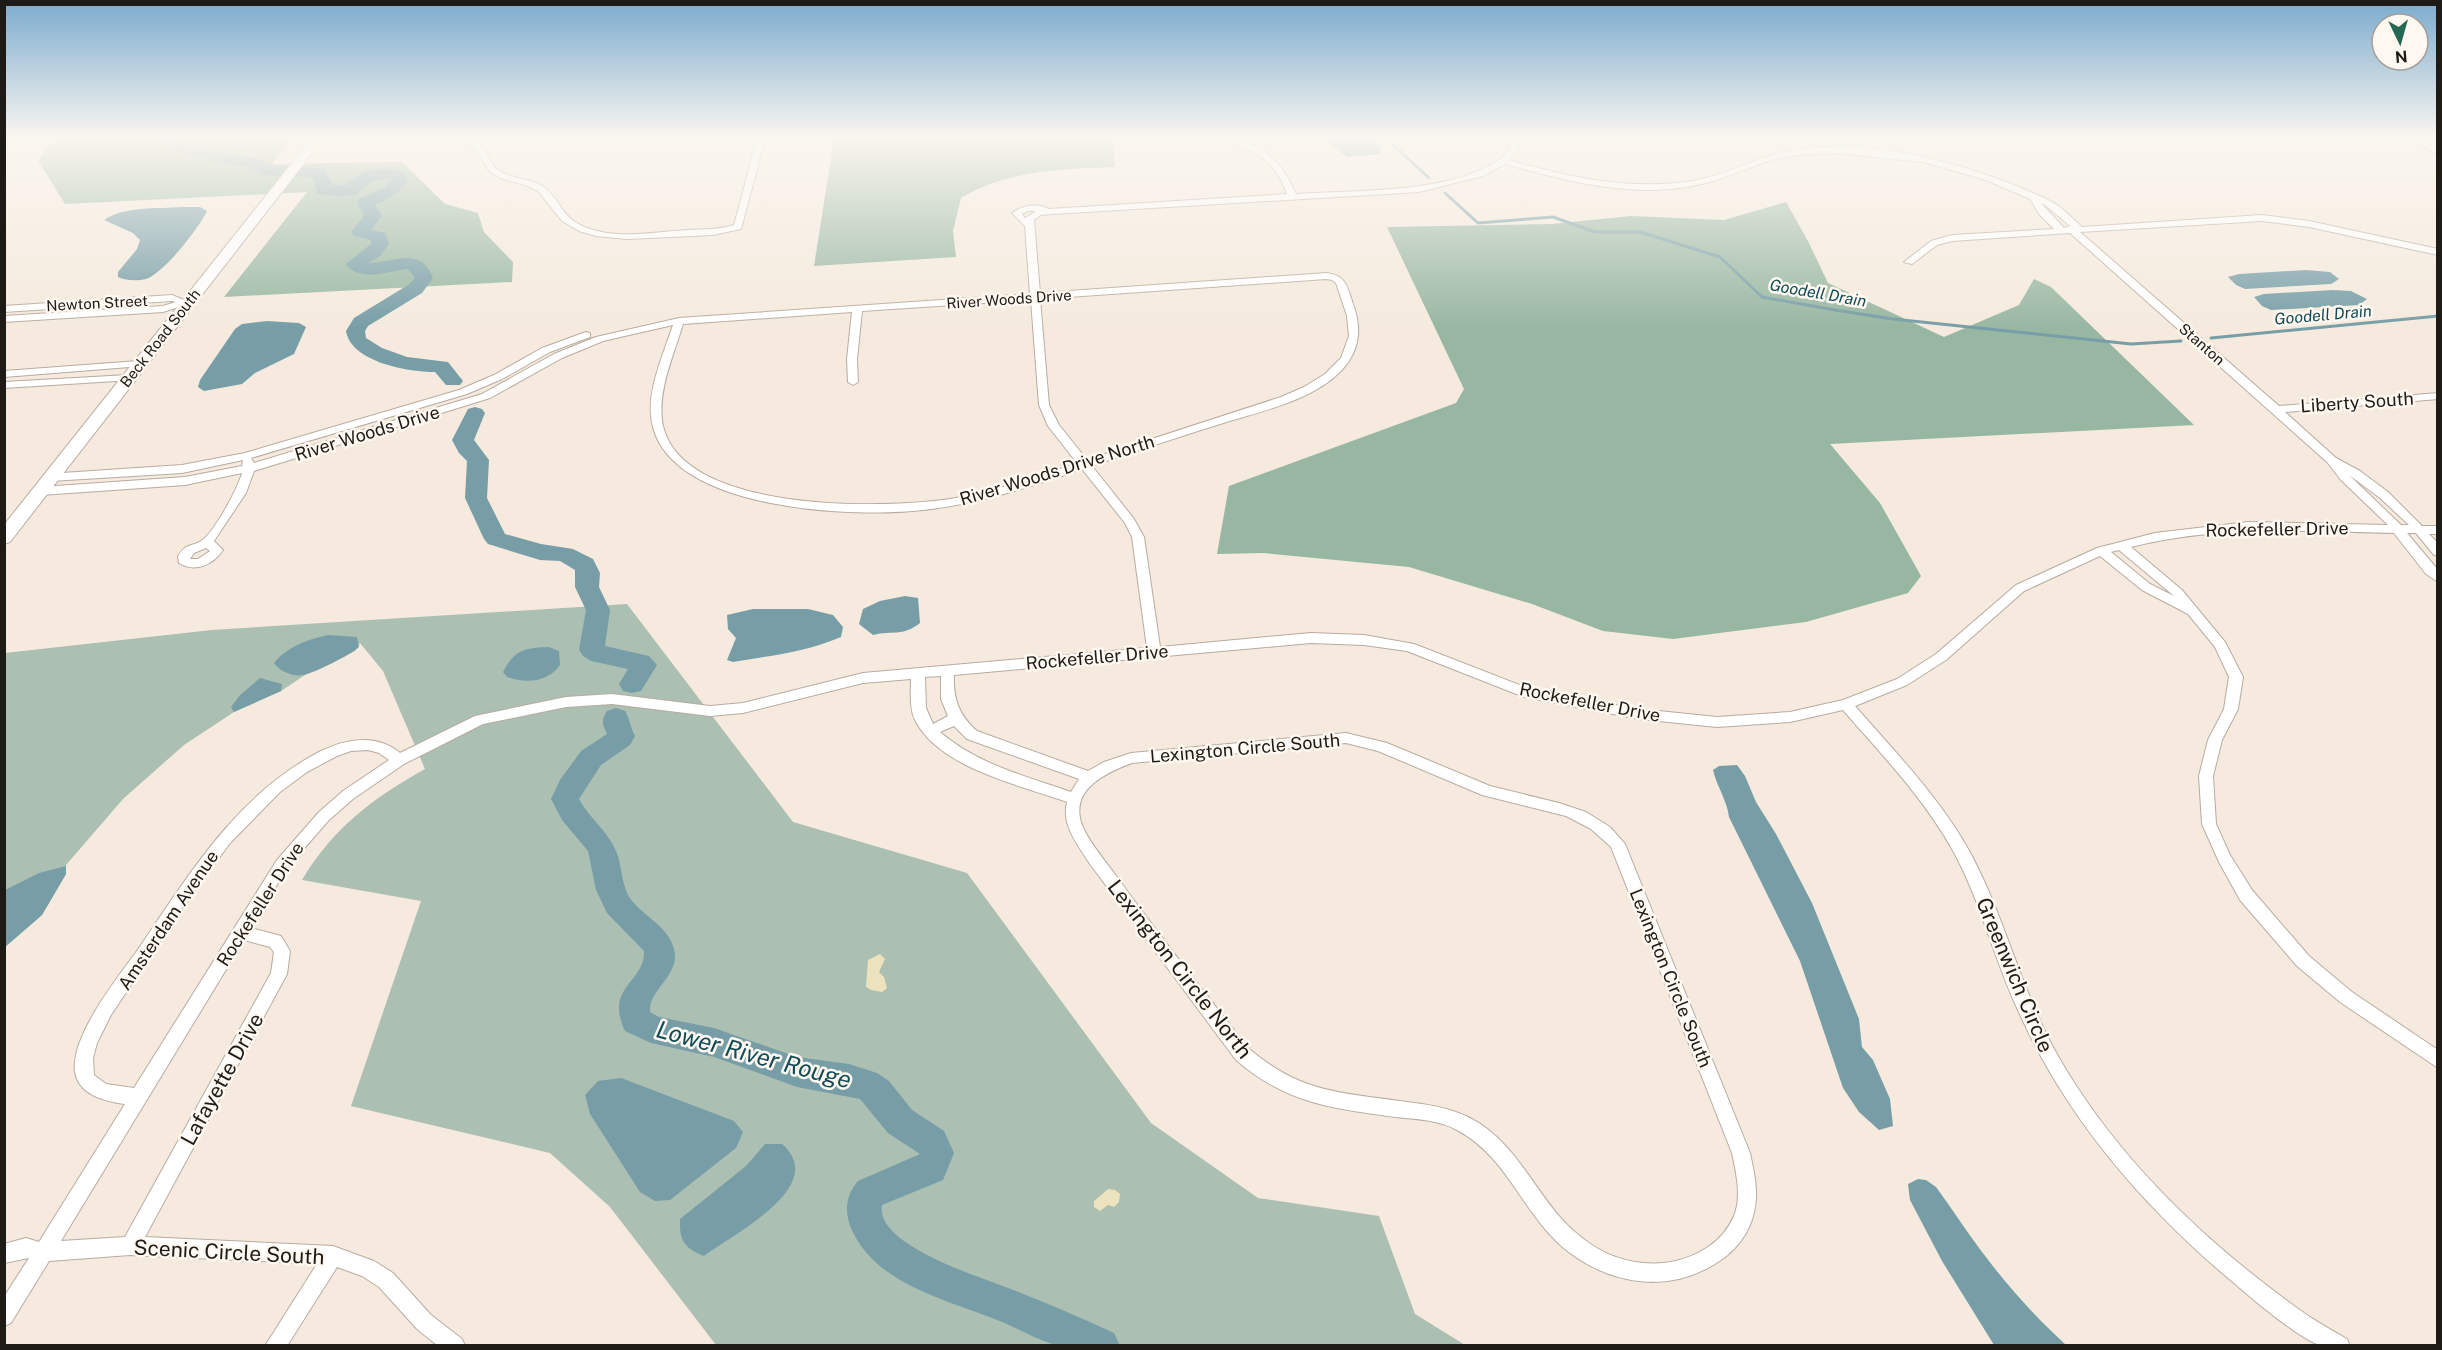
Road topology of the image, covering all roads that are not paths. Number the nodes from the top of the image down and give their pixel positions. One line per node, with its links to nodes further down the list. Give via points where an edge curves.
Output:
1 (266, 202): 14 (main road, Beck Road South)
2 (553, 202): 3 (street, via 569,222 582,229 635,236 720,232 738,227)
3 (745, 202)
4 (1207, 202): 7 (street)
5 (2036, 202): 9 (street, via 2042,212)
6 (2041, 202): 9 (street, via 2057,209)
7 (1053, 211): 8 (street); 8 (street, via 1033,207 1021,210 1017,216)
8 (1031, 221): 13 (street)
9 (2070, 229): 10 (street, via 2277,219); 11 (street, via 1952,238 1934,243); 25 (street, Stanton)
10 (2438, 252)
11 (1909, 262)
12 (1338, 279): 13 (street, River Woods Drive, via 1326,276); 28 (street, River Woods Drive North, via 1354,336 1347,357 1323,381 1285,399)
13 (1035, 297): 16 (street, River Woods Drive); 28 (street, via 1044,405 1054,426)
14 (186, 303): 15 (street, Newton Street, via 172,298); 17 (street, Newton Street, via 163,309); 19 (main road, Beck Road South)
15 (4, 309)
16 (857, 309): 18 (street, River Woods Drive); 22 (street)
17 (4, 319)
18 (679, 321): 27 (street, River Woods Drive, via 600,339 569,351 486,396); 28 (street, River Woods Drive North, via 656,411 660,433 684,465 735,490 781,502 830,508 912,507 983,496)
19 (138, 364): 20 (street); 21 (main road, Beck Road South)
20 (4, 374)
21 (128, 378): 23 (street); 29 (main road, Beck Road South)
22 (853, 382)
23 (4, 385)
24 (2438, 396): 25 (street, Liberty South)
25 (2276, 409): 26 (street, Stanton)
26 (2332, 460): 30 (street, via 2342,476); 31 (street, via 2384,495)
27 (248, 462): 29 (street, River Woods Drive); 29 (street, River Woods Drive, via 185,481); 34 (street, via 234,505)
28 (1085, 464): 40 (street, via 1138,537)
29 (46, 484): 33 (main road, Beck Road South)
30 (2396, 528): 31 (street, Rockefeller Drive); 35 (street, Rockefeller Drive, via 2247,526); 38 (street, via 2424,566)
31 (2419, 530): 32 (street, Rockefeller Drive); 37 (street)
32 (2438, 530)
33 (4, 538)
34 (205, 544)
35 (2121, 545): 36 (street, Rockefeller Drive); 39 (street, via 2178,593)
36 (2101, 551): 39 (street, via 2146,587); 43 (street, Rockefeller Drive, via 2020,588 1922,671)
37 (2438, 552)
38 (2438, 578)
39 (2191, 610): 52 (street, via 2220,645 2236,677 2232,709 2216,740 2206,776 2209,824 2224,858 2247,895 2303,961 2346,997)
40 (1154, 652): 41 (street, Rockefeller Drive); 43 (street, Rockefeller Drive, via 1311,638 1364,640 1409,647 1524,692 1639,714 1748,721 1790,717)
41 (948, 670): 42 (street, Rockefeller Drive); 44 (street, via 948,702)
42 (918, 673): 45 (street, via 920,713); 46 (street, Rockefeller Drive, via 863,678 743,708 710,711 612,699 566,702 480,720)
43 (1846, 704): 62 (street, Greenwich Circle, via 1918,788 1956,843 1974,878 2021,1000 2053,1064 2084,1112 2161,1202 2204,1242 2290,1316)
44 (956, 719): 45 (street); 47 (street, via 978,738)
45 (930, 731): 49 (street, via 944,747 964,759)
46 (399, 760): 51 (street, Rockefeller Drive, via 348,795 303,837); 53 (street, Amsterdam Avenue, via 384,747 367,745 339,749 309,762 267,796 188,886 109,1006 84,1055 84,1072 94,1088)
47 (1045, 762): 48 (street); 49 (street)
48 (1088, 777): 50 (street); 54 (street, Lexington Circle South, via 1131,758 1346,738 1384,747 1489,792 1592,822 1610,836 1623,855 1741,1153 1745,1211)
49 (1033, 783): 50 (street)
50 (1075, 799): 54 (street, Lexington Circle North, via 1072,820 1082,841 1242,1054 1260,1071 1298,1092 1426,1112 1467,1125 1500,1149 1517,1168 1544,1212 1564,1235 1613,1266 1635,1272 1683,1271)
51 (240, 932): 53 (street, Rockefeller Drive); 55 (street, Lafayette Drive, via 275,941 282,951 279,974)
52 (2438, 1060)
53 (138, 1097): 56 (street, Rockefeller Drive)
54 (1726, 1245)
55 (130, 1246): 56 (street, Scenic Circle South); 58 (street, Scenic Circle South)
56 (43, 1252): 57 (street, Scenic Circle South, via 26,1248); 59 (street, Rockefeller Drive)
57 (4, 1254)
58 (333, 1256): 60 (street); 61 (street, Scenic Circle South, via 367,1268 386,1280 424,1322)
59 (4, 1316)
60 (275, 1346)
61 (455, 1346)
62 (2340, 1346)

